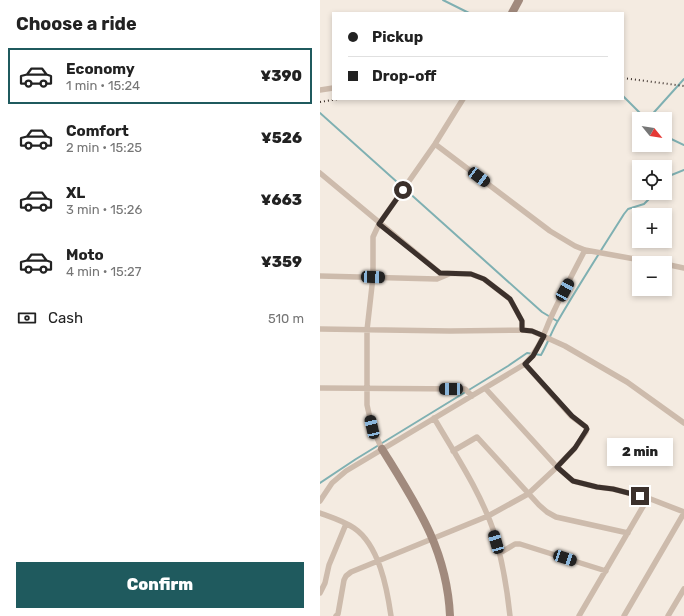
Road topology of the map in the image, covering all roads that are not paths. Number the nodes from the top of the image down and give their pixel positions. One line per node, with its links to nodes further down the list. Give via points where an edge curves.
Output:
1 (519, 0): 2 (street)
2 (513, 12)
3 (332, 88): 4 (street)
4 (320, 90)
5 (462, 100): 6 (street)
6 (435, 144): 8 (street); 9 (street, via 550,231)
7 (320, 173): 8 (street)
8 (379, 224): 13 (street, via 434,269); 15 (street, via 374,237)
9 (585, 250): 10 (street); 19 (street, via 552,314)
10 (632, 258)
11 (672, 265): 12 (street)
12 (684, 268)
13 (449, 274): 15 (street, via 437,279); 18 (street, via 471,274 484,279 510,299 522,321)
14 (320, 276): 15 (street)
15 (373, 277): 17 (street)
16 (320, 329): 17 (street)
17 (367, 330): 18 (street); 23 (street)
18 (522, 330): 19 (street)
19 (544, 336): 20 (street, via 533,356); 26 (street, via 627,382)
20 (525, 364): 22 (street); 29 (street, via 572,416 586,427 586,432 575,448)
21 (320, 388): 23 (street)
22 (485, 388): 24 (street); 29 (street)
23 (367, 389): 24 (street, via 465,389); 27 (street, via 367,405 372,427)
24 (472, 396): 25 (street)
25 (434, 418): 27 (street); 28 (street)
26 (684, 423)
27 (382, 449): 32 (street, via 339,476); 38 (street, via 420,511)
28 (453, 451): 30 (street, via 477,437); 35 (street)
29 (557, 467): 30 (street); 31 (street, via 573,481)
30 (528, 494): 35 (street); 37 (street, via 556,517)
31 (648, 498): 34 (street); 37 (street)
32 (320, 501)
33 (320, 513): 36 (street)
34 (684, 513): 49 (street)
35 (488, 516): 38 (street); 39 (street)
36 (346, 524): 40 (street, via 362,534); 43 (street, via 331,558)
37 (628, 533): 41 (street)
38 (432, 538): 40 (street); 46 (street, via 444,575)
39 (500, 553): 41 (street, via 515,544 520,544); 47 (street)
40 (377, 561): 44 (street, via 346,576); 45 (street, via 387,590)
41 (606, 570): 48 (street)
42 (684, 588): 50 (street)
43 (320, 593)
44 (336, 616)
45 (390, 616)
46 (450, 616)
47 (510, 616)
48 (579, 616)
49 (624, 616)
50 (668, 616)

